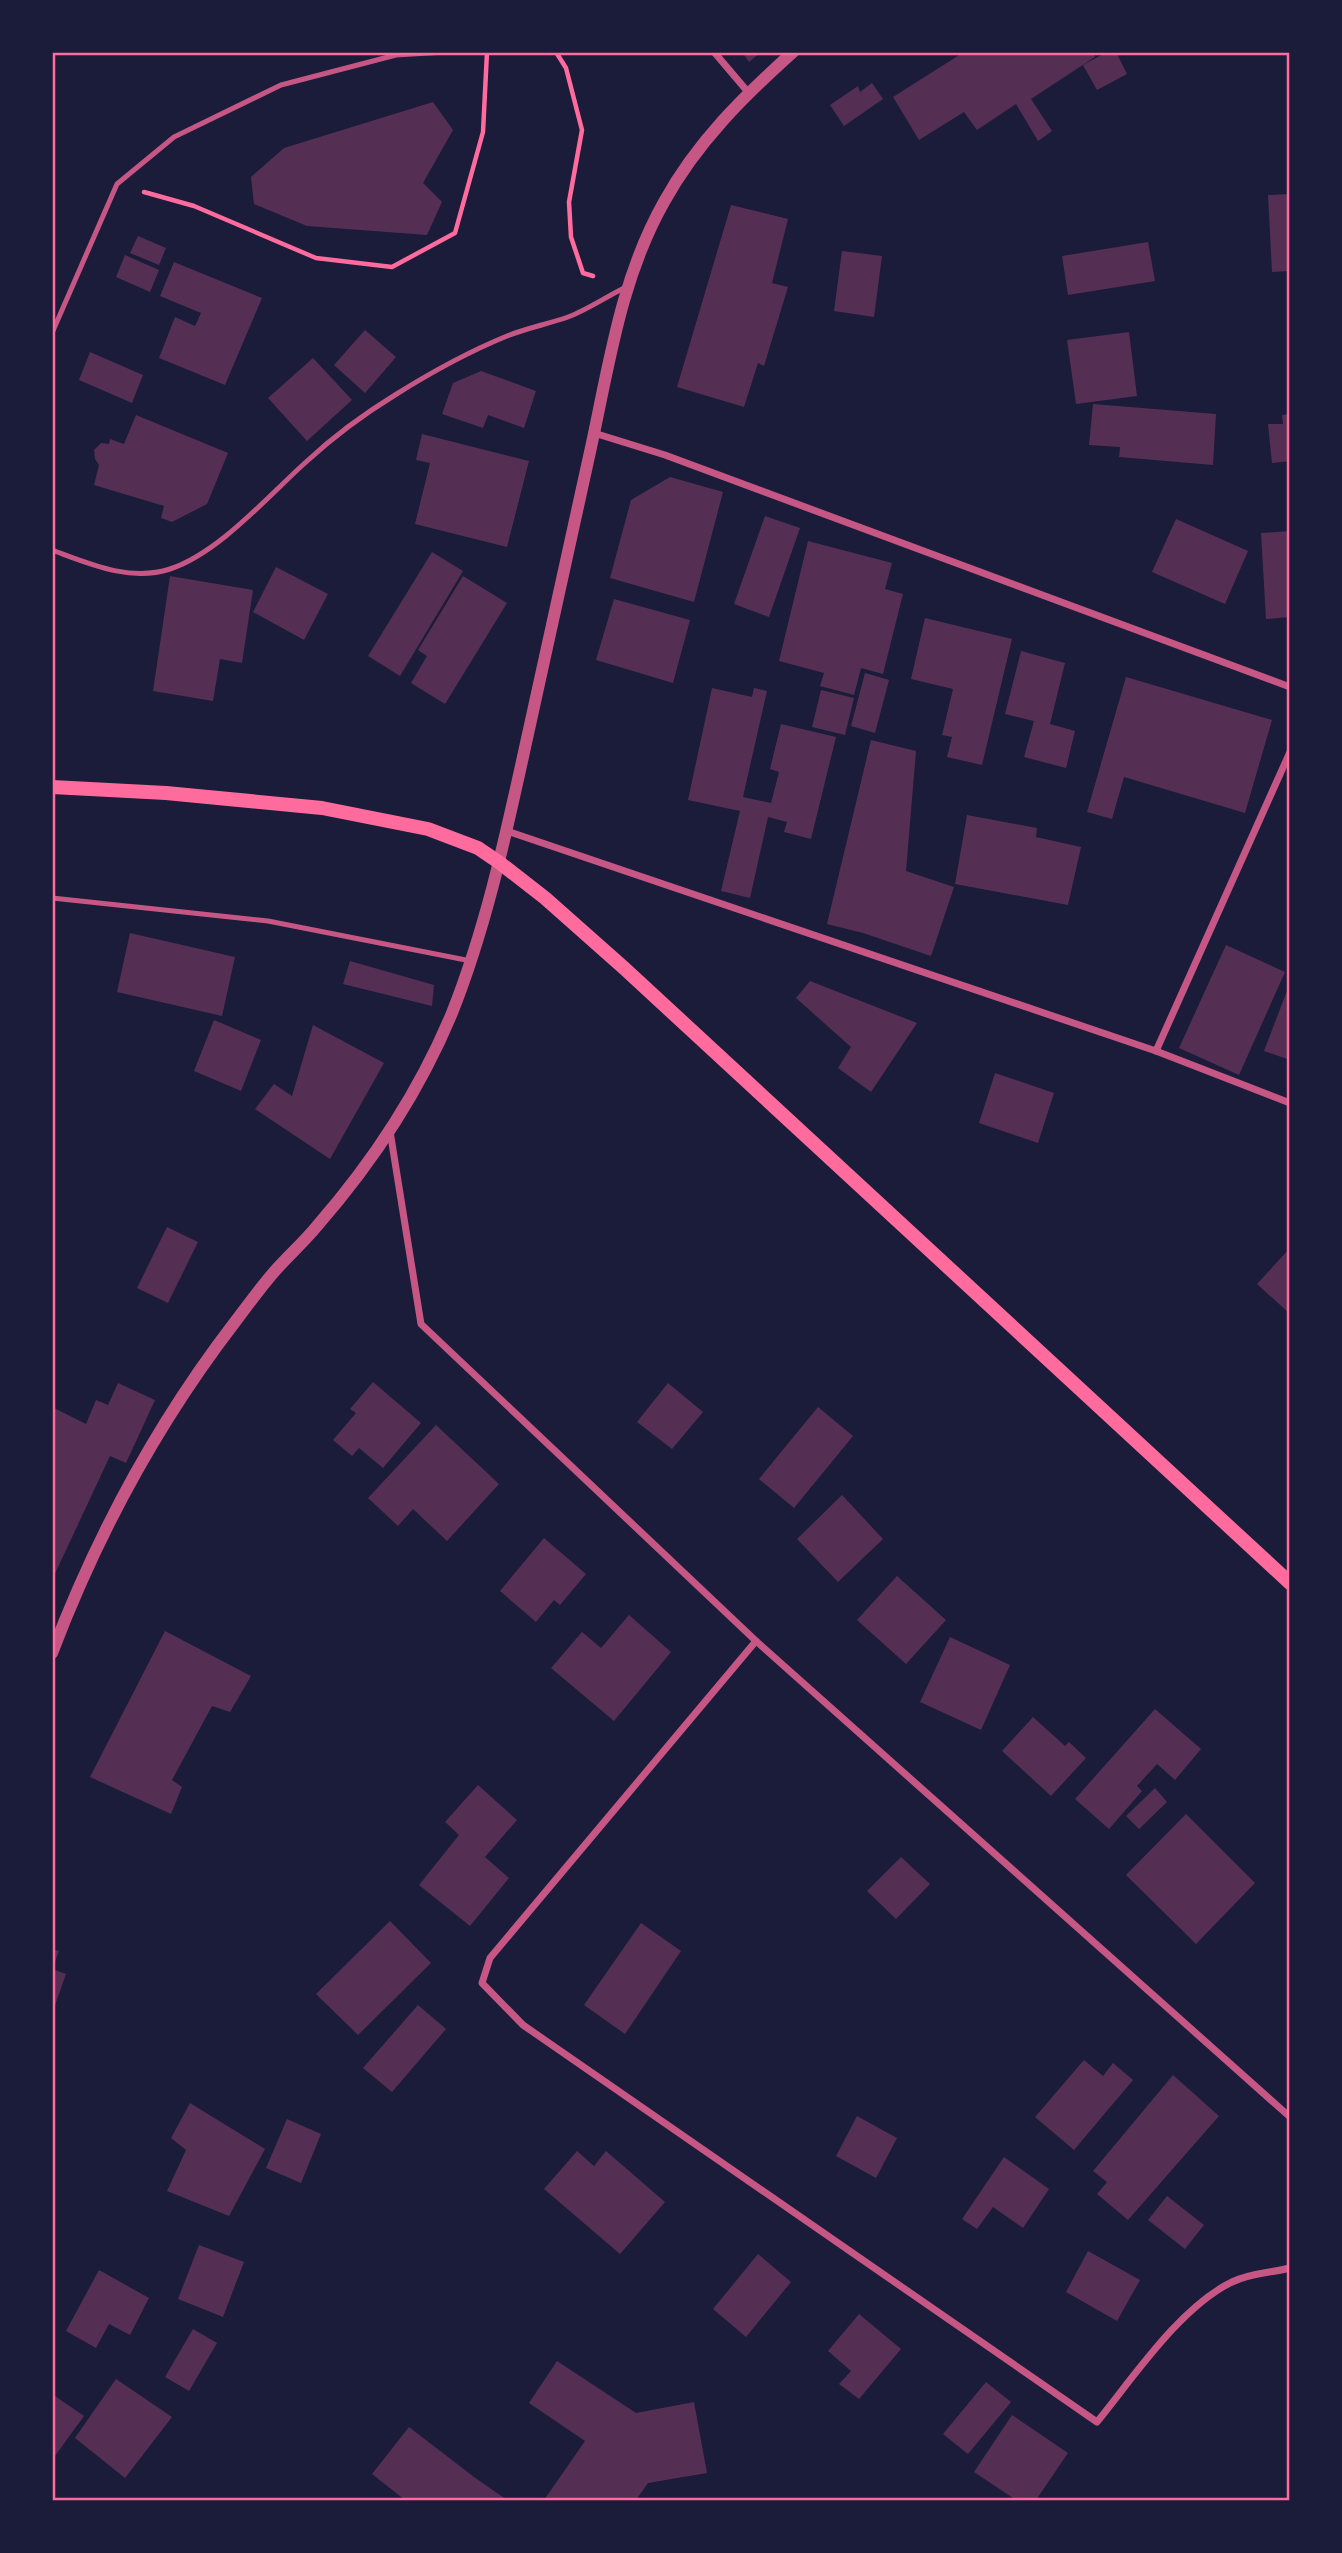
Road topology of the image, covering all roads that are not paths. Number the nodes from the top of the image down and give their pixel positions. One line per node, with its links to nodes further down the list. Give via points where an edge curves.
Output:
1 (446, 52): 6 (lane, via 396,55 281,85 174,137 117,184)
2 (714, 52): 4 (street)
3 (793, 52): 4 (street)
4 (748, 93): 5 (street, via 688,163 643,243)
5 (627, 286): 7 (street); 8 (lane, via 571,316 508,335 394,395 308,460 214,547 192,560 141,574 114,571)
6 (52, 333)
7 (594, 433): 9 (street); 12 (street)
8 (52, 550)
9 (1290, 687)
10 (1290, 752): 16 (street)
11 (52, 787): 13 (main road, via 323,807 428,829 478,848)
12 (507, 831): 13 (street); 16 (street)
13 (500, 863): 15 (street); 19 (main road, via 653,995)
14 (52, 898): 15 (lane, via 268,921)
15 (472, 961): 18 (street, via 449,1019)
16 (1156, 1051): 17 (street)
17 (1290, 1103)
18 (390, 1129): 20 (street, via 421,1324); 21 (street, via 317,1227 274,1272 156,1437 111,1519)
19 (1290, 1583)
20 (756, 1642): 22 (street); 23 (street, via 490,1958 482,1983 523,2025 1097,2422 1192,2310 1229,2283)
21 (52, 1653)
22 (1290, 2117)
23 (1290, 2267)

